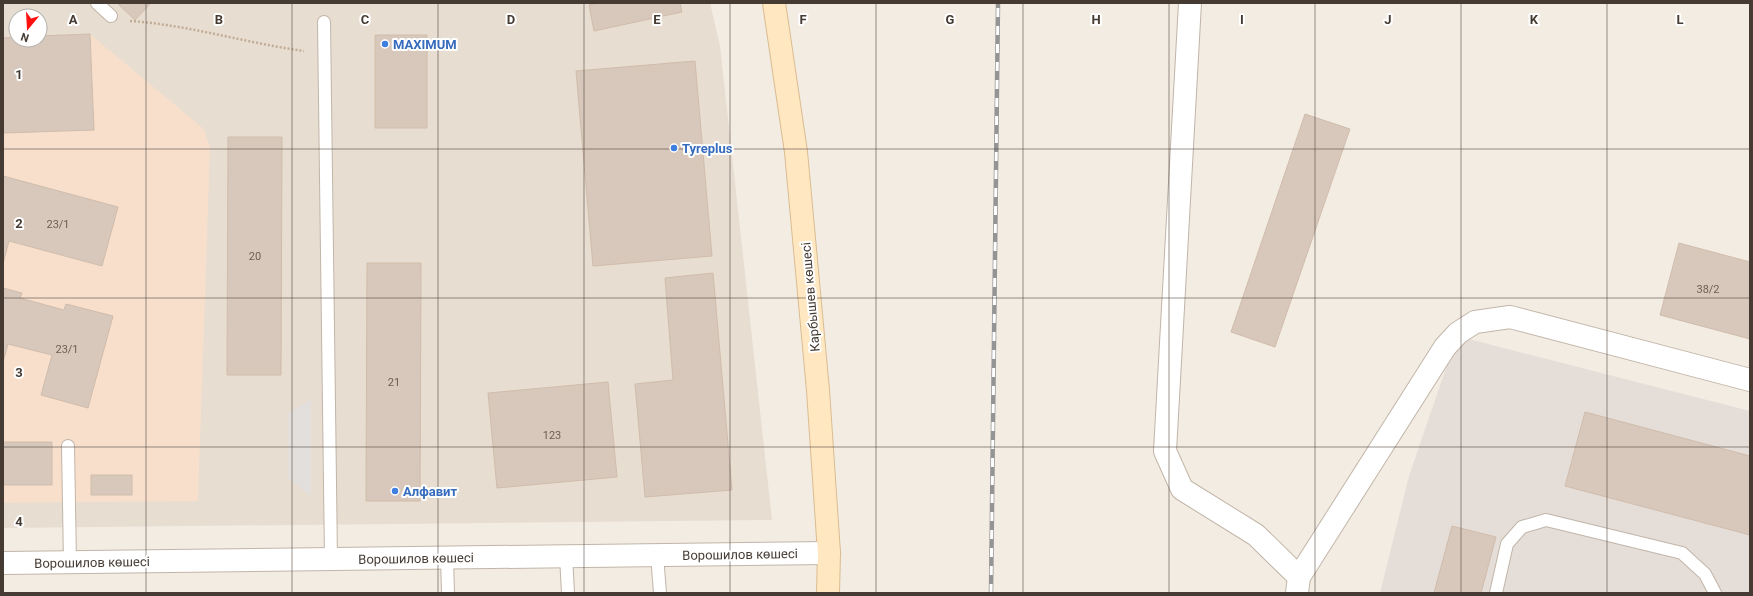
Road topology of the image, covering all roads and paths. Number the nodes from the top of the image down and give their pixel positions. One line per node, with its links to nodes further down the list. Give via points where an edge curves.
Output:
1 (97, 3): 4 (lane)
2 (774, 3): 9 (main road, Карбышев көшесі, via 796,152 818,390)
3 (1190, 3): 16 (street, via 1165,450 1182,489 1256,535)
4 (111, 16): 6 (path, via 230,36 283,48)
5 (324, 22): 6 (lane)
6 (325, 53): 13 (lane)
7 (1750, 380): 16 (street, via 1510,317 1475,322 1458,333 1445,347)
8 (68, 446): 15 (lane)
9 (829, 553): 10 (street, Ворошилов көшесі); 20 (main road, Карбышев көшесі)
10 (657, 555): 11 (street, Ворошилов көшесі); 19 (lane)
11 (566, 556): 12 (street, Ворошилов көшесі); 18 (lane)
12 (447, 558): 13 (street, Ворошилов көшесі); 17 (lane)
13 (331, 560): 15 (street, Ворошилов көшесі)
14 (3, 563): 15 (street, Ворошилов көшесі)
15 (70, 563)
16 (1298, 585)
17 (448, 593)
18 (568, 593)
19 (660, 593)
20 (828, 593)
21 (1496, 593): 22 (lane, via 1507,544 1522,527 1546,520 1682,553 1705,574)
22 (1715, 593)

